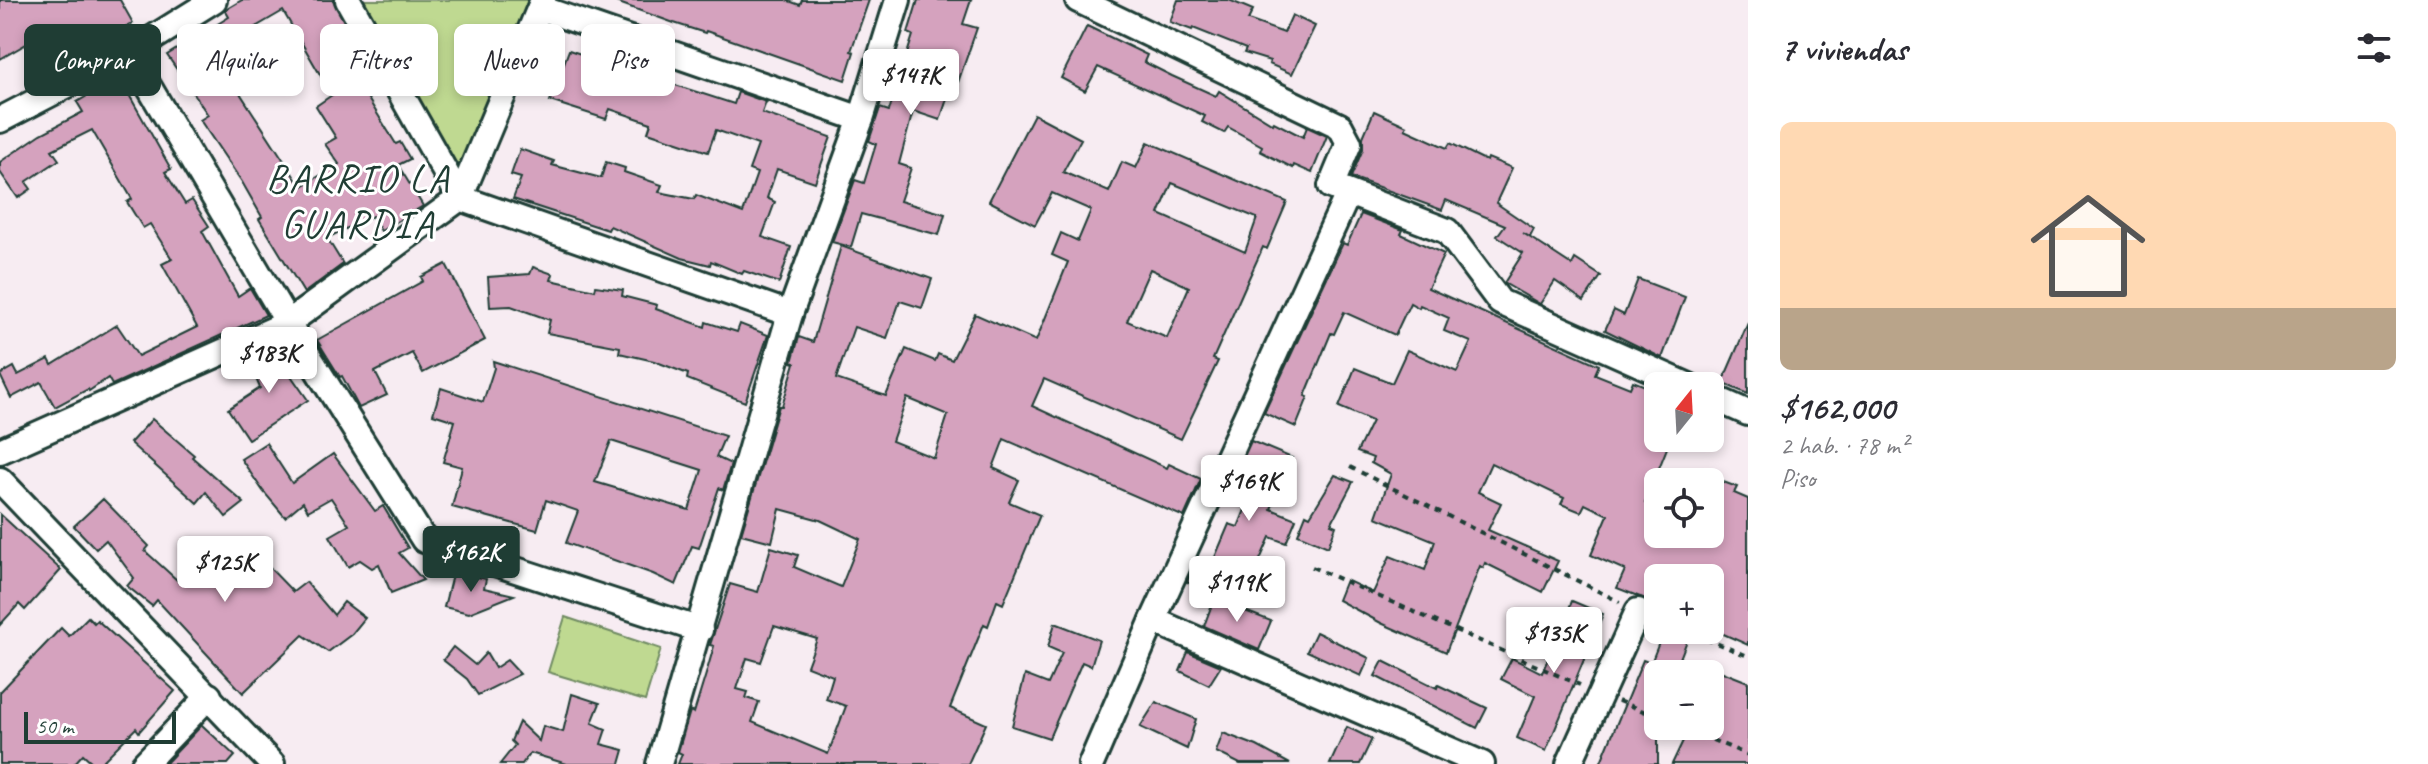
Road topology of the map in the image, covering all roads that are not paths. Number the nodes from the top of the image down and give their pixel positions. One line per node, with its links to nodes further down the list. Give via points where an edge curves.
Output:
1 (214, 0): 6 (street)
2 (348, 0): 12 (street)
3 (898, 0): 9 (street)
4 (1078, 0): 11 (street, via 1340,126 1349,143 1331,186)
5 (541, 4): 9 (street); 12 (street)
6 (161, 33)
7 (46, 96): 10 (street)
8 (154, 96): 14 (street)
9 (861, 119): 13 (street)
10 (0, 120)
11 (1348, 194): 15 (street, via 1447,231 1500,302); 21 (street)
12 (460, 198): 13 (street); 14 (street)
13 (790, 314): 22 (street)
14 (288, 323): 18 (street); 22 (street, via 424,540)
15 (1658, 372)
16 (1724, 402): 17 (street)
17 (1748, 413)
18 (0, 451)
19 (0, 480): 23 (street)
20 (1638, 611): 29 (street)
21 (1153, 620): 27 (street); 28 (street)
22 (700, 630): 26 (street)
23 (209, 696): 24 (street); 25 (street)
24 (144, 764)
25 (272, 764)
26 (659, 764)
27 (1091, 764)
28 (1482, 764)
29 (1569, 764)

